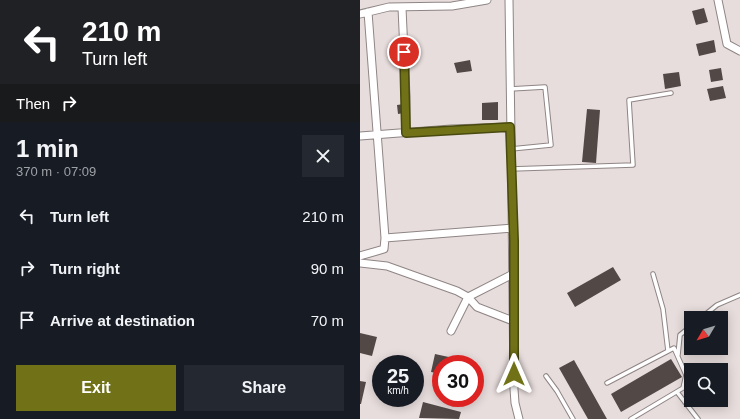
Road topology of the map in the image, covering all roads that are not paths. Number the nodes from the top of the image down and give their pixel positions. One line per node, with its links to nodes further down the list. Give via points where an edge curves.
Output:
1 (487, 0): 4 (street, via 452,6)
2 (509, 0): 8 (street)
3 (718, 0): 7 (street, via 727,44)
4 (402, 8): 5 (street, via 389,7); 11 (street)
5 (368, 12): 6 (street); 13 (street)
6 (360, 14)
7 (740, 51)
8 (510, 89): 10 (street); 14 (lane, via 545,87 551,144)
9 (671, 93): 15 (lane, via 629,100 633,165)
10 (510, 127): 11 (street); 14 (street)
11 (406, 133): 13 (street)
12 (360, 136): 13 (street)
13 (377, 136): 17 (street)
14 (511, 148): 15 (street)
15 (511, 169): 16 (street)
16 (513, 228): 17 (street); 20 (street)
17 (385, 238): 18 (street, via 384,249)
18 (360, 256)
19 (360, 263): 23 (street, via 387,266 458,291)
20 (513, 274): 23 (street); 25 (street)
21 (653, 274): 28 (lane, via 663,310)
22 (740, 295): 24 (lane)
23 (468, 297): 25 (street, via 477,307); 26 (street)
24 (710, 311)
25 (513, 321): 33 (street, via 515,403)
26 (451, 331)
27 (684, 332): 29 (lane, via 680,335)
28 (668, 351): 29 (lane, via 674,348); 31 (lane)
29 (678, 356): 32 (lane, via 686,375 683,388)
30 (546, 376): 34 (lane)
31 (607, 383)
32 (677, 392): 35 (lane); 36 (lane)
33 (519, 419)
34 (573, 419)
35 (631, 419)
36 (698, 419)

